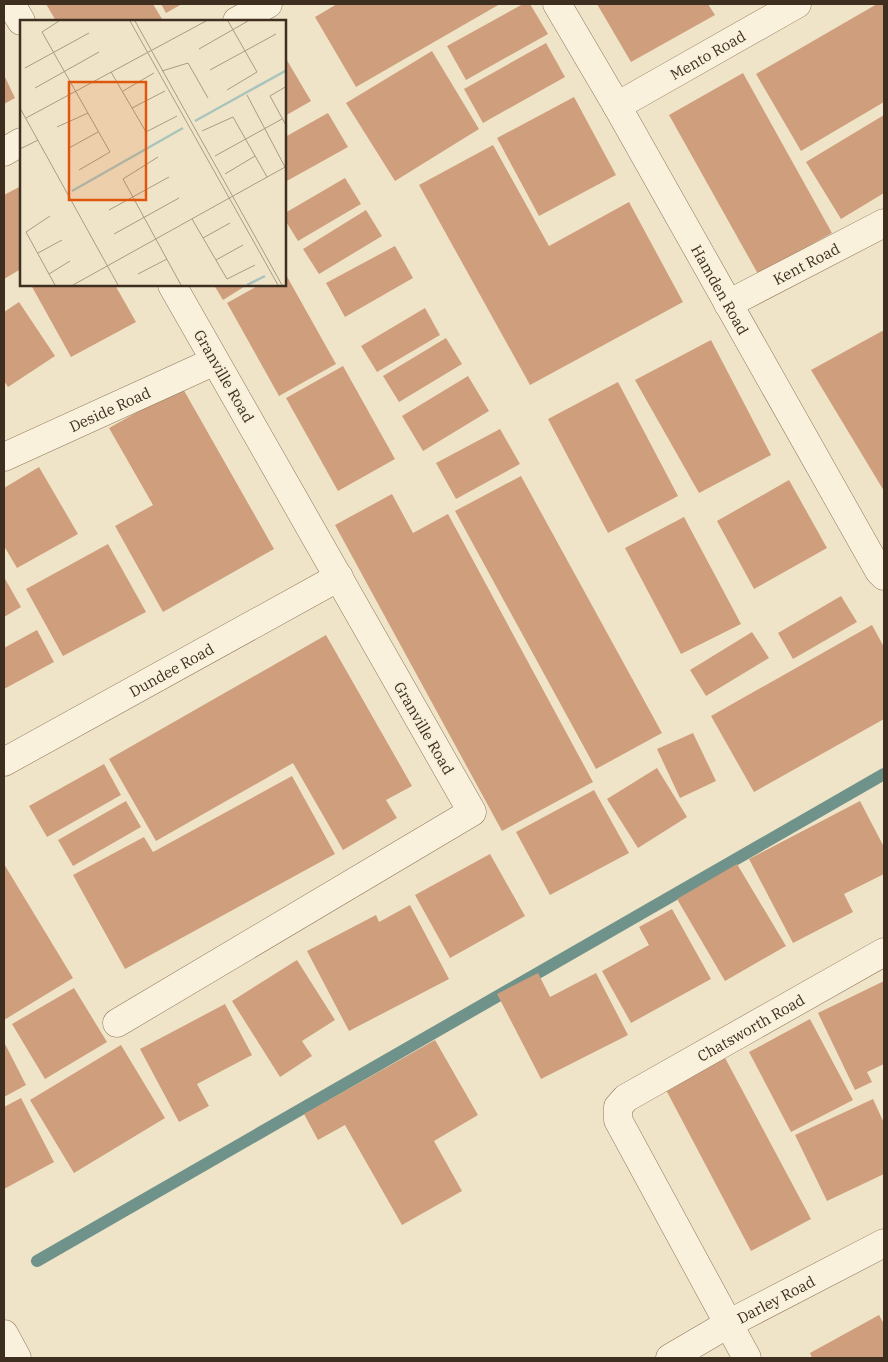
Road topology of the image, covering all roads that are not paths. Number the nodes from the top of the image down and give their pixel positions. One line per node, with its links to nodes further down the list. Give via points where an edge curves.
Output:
1 (11, 4): 5 (street)
2 (268, 4): 6 (street)
3 (556, 4): 7 (street, Hamden Road)
4 (797, 4): 7 (street, Mento Road)
5 (20, 20)
6 (239, 20)
7 (617, 106): 12 (street, Hamden Road)
8 (20, 143): 9 (street)
9 (4, 152)
10 (884, 223): 12 (street, Kent Road)
11 (173, 286): 13 (street, Granville Road)
12 (728, 304): 15 (street, Hamden Road)
13 (215, 361): 14 (street, Deside Road); 16 (street, Granville Road)
14 (4, 457)
15 (884, 576)
16 (339, 577): 17 (street, Dundee Road); 19 (street, Granville Road, via 472,812)
17 (4, 762)
18 (884, 952): 21 (street, Chatsworth Road, via 626,1098 618,1107 618,1120)
19 (117, 1023)
20 (884, 1243): 21 (street, Darley Road)
21 (728, 1324): 24 (street, Darley Road); 25 (street)
22 (4, 1334): 23 (street)
23 (17, 1358)
24 (670, 1358)
25 (747, 1358)

